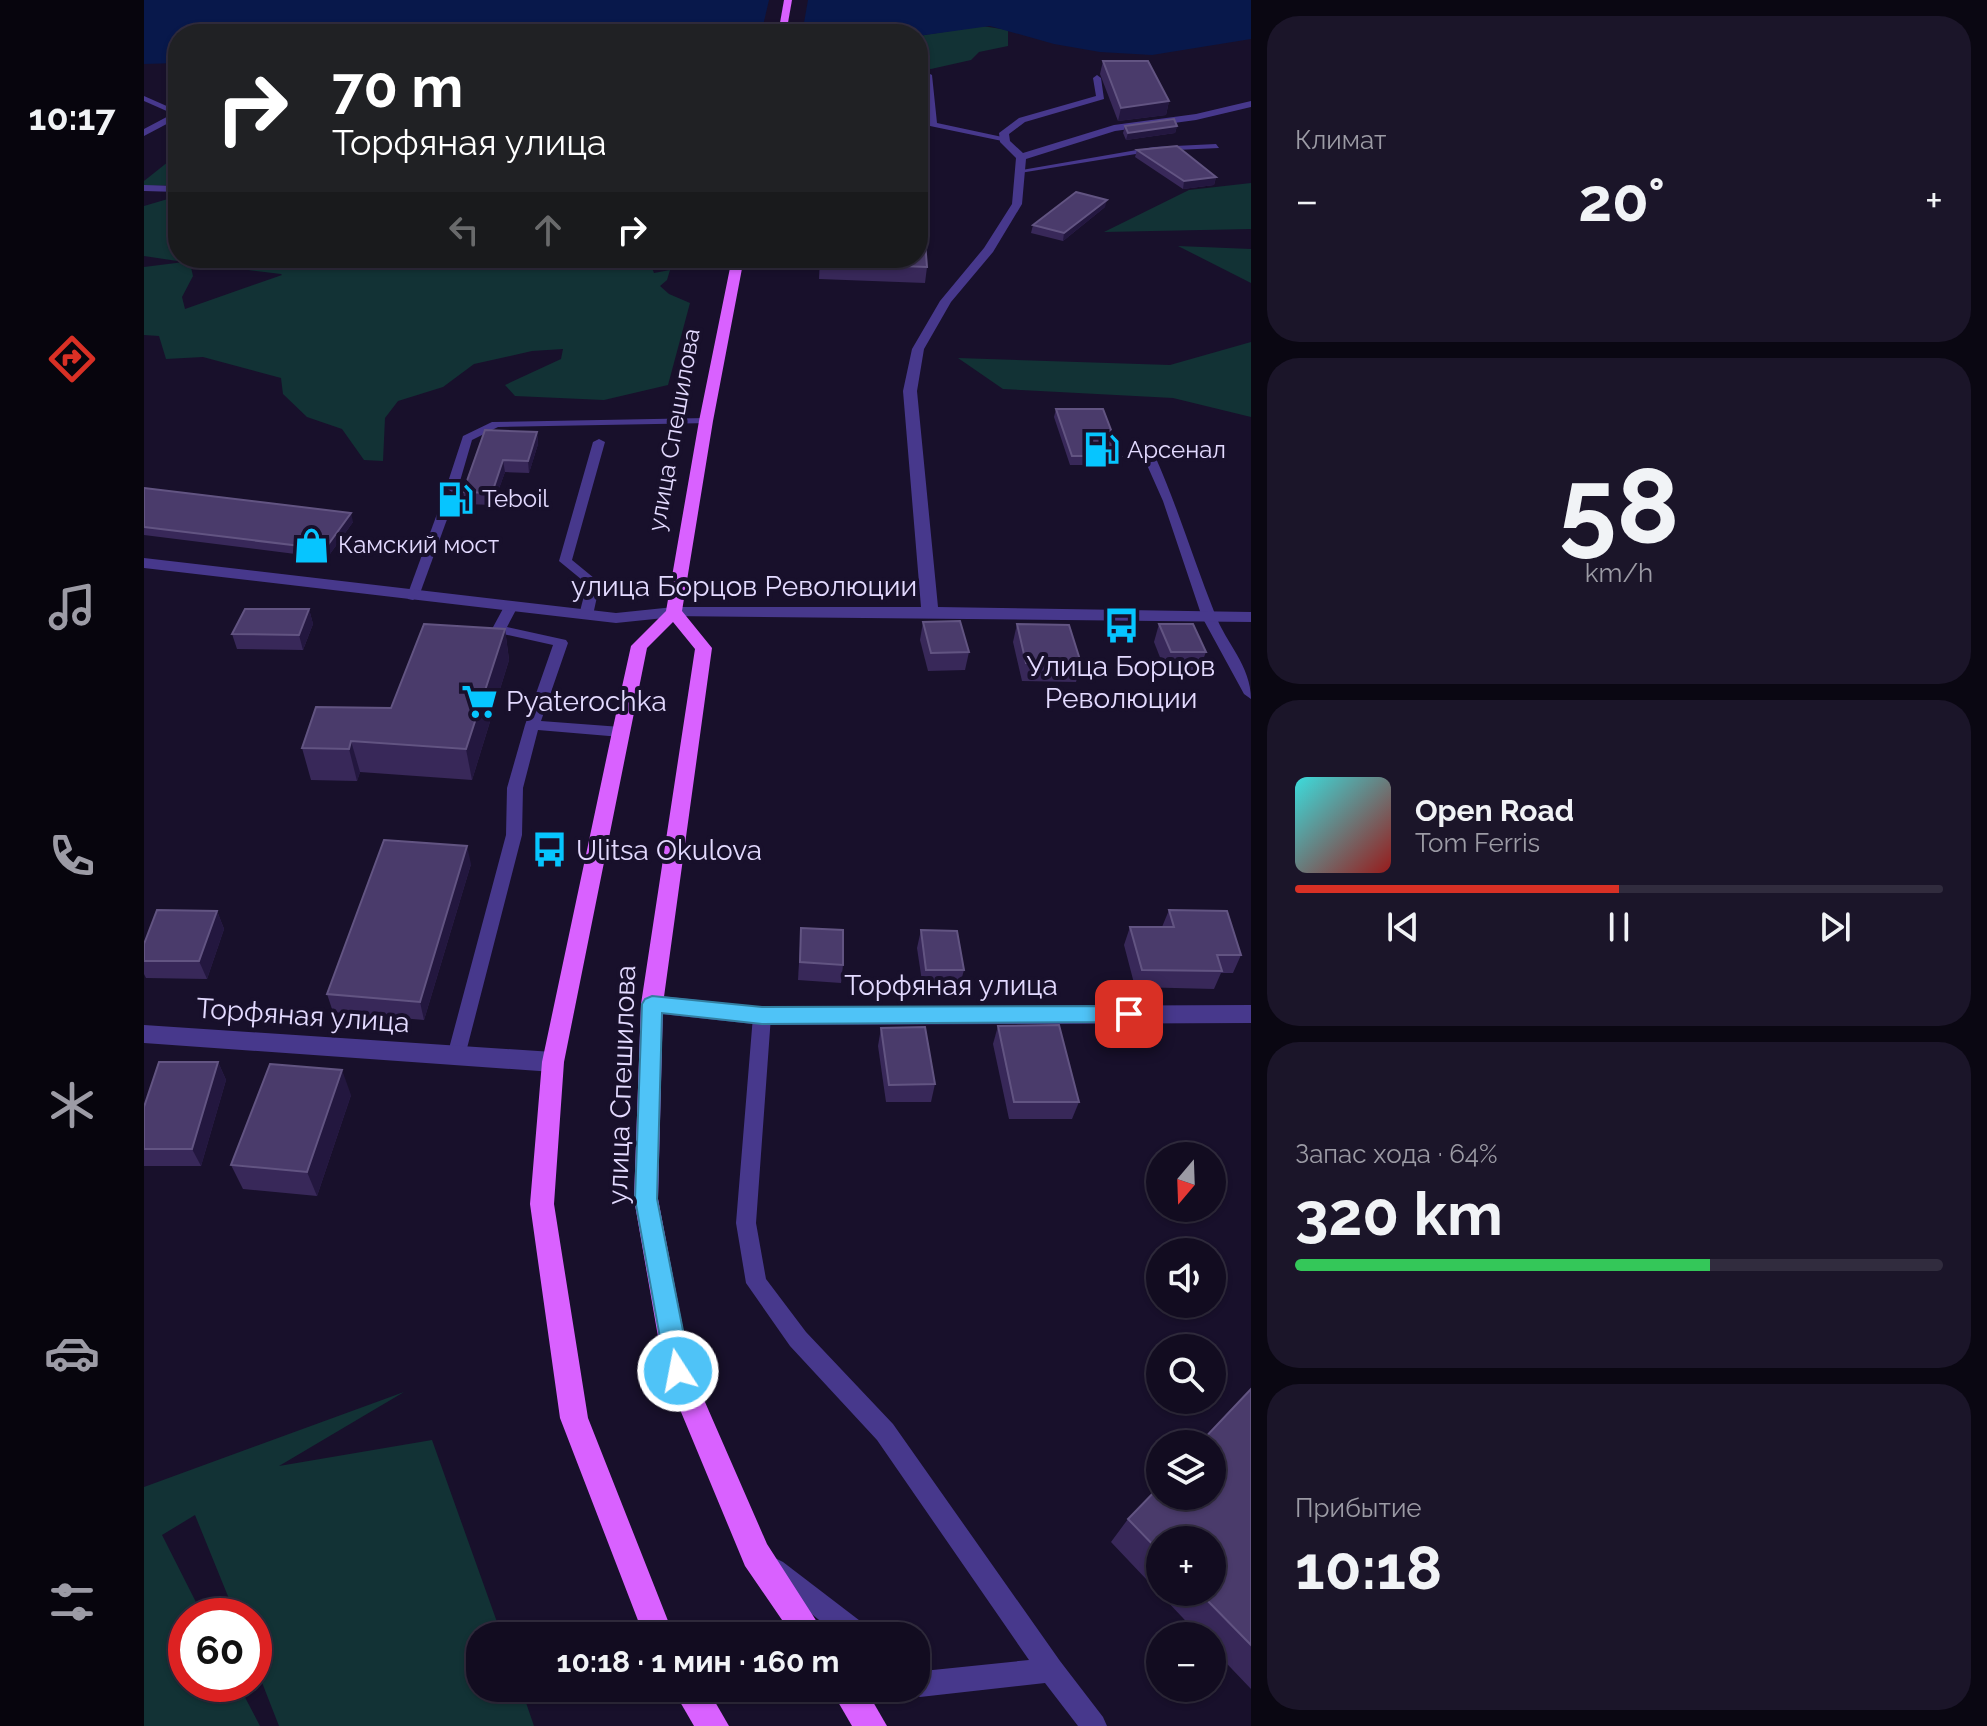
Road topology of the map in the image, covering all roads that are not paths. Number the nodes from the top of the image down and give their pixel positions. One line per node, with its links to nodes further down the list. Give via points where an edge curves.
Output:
1 (788, 0): 2 (main road)
2 (784, 24)
3 (928, 75): 5 (lane)
4 (1097, 78): 13 (street, via 1101,97 1022,120 1004,133)
5 (930, 93): 11 (lane)
6 (144, 98): 8 (lane)
7 (1251, 104): 15 (street, via 1114,128)
8 (168, 109)
9 (168, 120): 12 (street)
10 (928, 124): 11 (lane)
11 (933, 124): 13 (lane)
12 (144, 133)
13 (1004, 140): 15 (street)
14 (1216, 146): 16 (lane, via 1154,149)
15 (1021, 157): 16 (street)
16 (1020, 171): 29 (street, via 1017,204 918,349 910,391)
17 (144, 188): 18 (street)
18 (168, 189)
19 (736, 268): 20 (main road, улица Спешилова)
20 (706, 421): 23 (lane, via 496,424 467,438); 28 (main road, улица Спешилова)
21 (599, 442): 30 (lane, via 565,561 594,583)
22 (1149, 456): 31 (lane)
23 (452, 488)
24 (447, 503): 26 (lane)
25 (144, 563): 26 (street, улица Борцов Революции)
26 (413, 596): 27 (street, улица Борцов Революции)
27 (510, 608): 30 (street, улица Борцов Революции); 34 (lane, via 499,629 561,643)
28 (674, 612): 29 (street, улица Борцов Революции); 30 (street, улица Борцов Революции, via 616,618); 35 (main road, улица Спешилова, via 639,646); 36 (main road, улица Спешилова, via 704,648)
29 (930, 612): 31 (street, улица Борцов Революции)
30 (586, 615)
31 (1209, 617): 32 (street, улица Борцов Революции); 33 (lane)
32 (1251, 617)
33 (1251, 694)
34 (532, 725): 35 (lane); 40 (lane, via 515,788 514,835)
35 (621, 732): 41 (main road, улица Спешилова)
36 (652, 1004): 38 (street, Торфяная улица); 42 (main road, улица Спешилова, via 646,1199 678,1371)
37 (1251, 1014): 38 (street, Торфяная улица)
38 (762, 1016): 46 (lane, via 746,1223 756,1283 798,1339 885,1432)
39 (144, 1034): 40 (street, Торфяная улица)
40 (456, 1056): 41 (street, Торфяная улица)
41 (553, 1062): 43 (main road, улица Спешилова, via 542,1204 574,1418)
42 (756, 1555): 44 (main road, улица Спешилова); 45 (lane)
43 (654, 1622)
44 (801, 1622)
45 (841, 1622)
46 (1051, 1670): 47 (lane); 52 (lane)
47 (930, 1683)
48 (697, 1702): 50 (main road)
49 (855, 1702): 51 (main road)
50 (713, 1726)
51 (871, 1726)
52 (1094, 1726)

